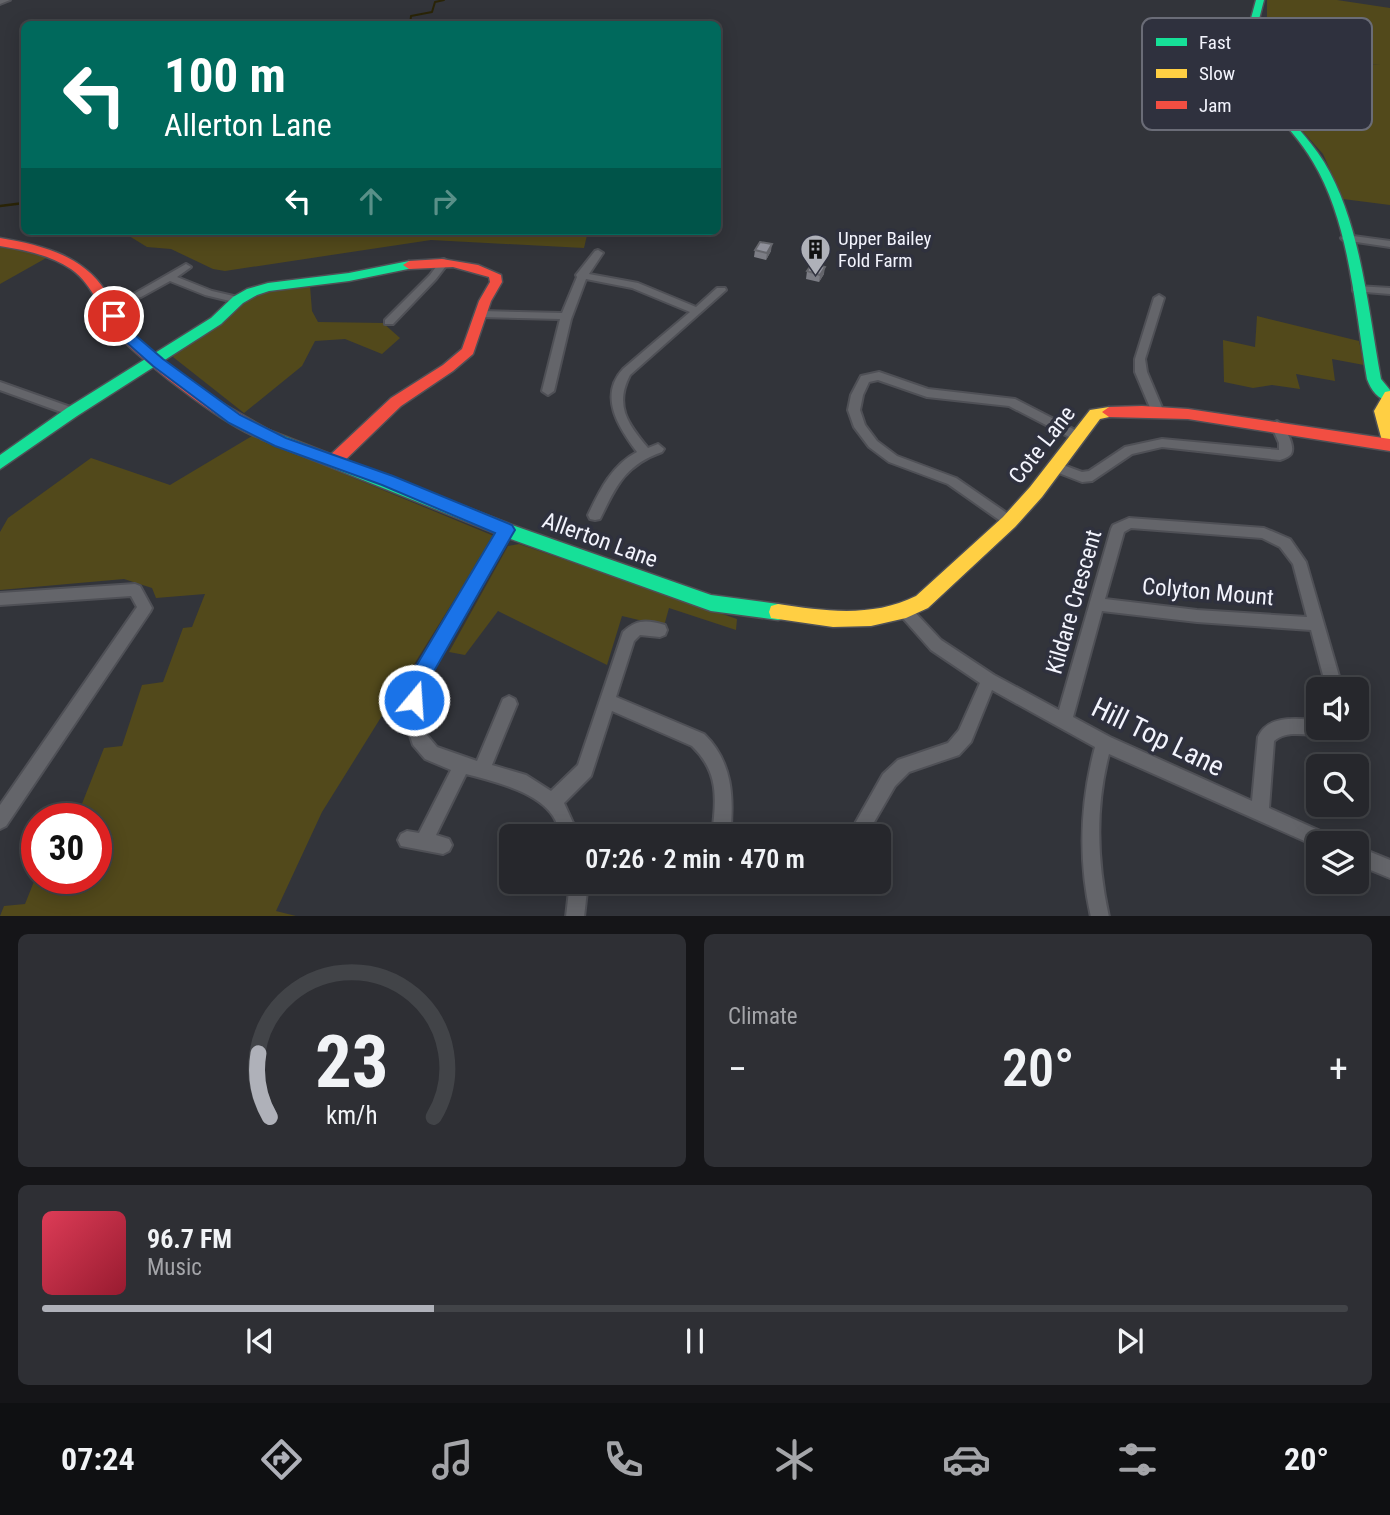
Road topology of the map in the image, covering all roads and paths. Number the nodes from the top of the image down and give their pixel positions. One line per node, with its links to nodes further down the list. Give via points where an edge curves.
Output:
1 (7, 0): 3 (street)
2 (1260, 0): 4 (street)
3 (0, 2)
4 (1258, 18)
5 (1295, 130): 6 (street, via 1320,161)
6 (1346, 238): 8 (street); 14 (street)
7 (0, 242): 24 (street, Allerton Lane, via 30,246 74,266 95,284 122,331)
8 (1390, 244)
9 (598, 253): 12 (street)
10 (443, 262): 19 (street, via 268,287); 21 (street, via 476,266 495,275); 23 (street)
11 (186, 267): 13 (street)
12 (581, 275): 20 (street, via 635,285); 22 (street)
13 (169, 277): 17 (street); 19 (street)
14 (1357, 289): 16 (street); 27 (street, via 1374,379)
15 (720, 290): 20 (street)
16 (1390, 291)
17 (136, 295)
18 (1159, 299): 28 (street, via 1140,359)
19 (239, 300): 24 (street, via 216,321)
20 (697, 310): 34 (street, via 626,373 618,387 618,416)
21 (481, 314): 22 (street); 35 (street, via 468,351 396,402)
22 (567, 316): 26 (street)
23 (388, 323)
24 (153, 359): 29 (street); 35 (street, Allerton Lane, via 234,419)
25 (0, 386): 29 (street)
26 (548, 391)
27 (1389, 396): 32 (street, via 1381,408)
28 (1157, 411): 30 (street, Cote Lane); 31 (street, Cote Lane, via 1124,409 1095,414)
29 (72, 412): 36 (street)
30 (1277, 425): 32 (street, Cote Lane); 37 (street, via 1286,443 1286,452 1280,455 1162,443 1129,450 1092,476)
31 (1077, 436): 37 (street, Cote Lane); 39 (street, via 1011,402 927,393 879,376 865,379 854,410 873,444 893,459 952,481)
32 (1390, 443)
33 (658, 449): 34 (street)
34 (644, 453): 38 (street, via 620,469)
35 (334, 461): 40 (street, Allerton Lane)
36 (0, 463)
37 (1055, 467): 39 (street, Cote Lane)
38 (594, 515)
39 (1009, 522): 43 (street, Cote Lane)
40 (506, 530): 44 (street, Allerton Lane, via 711,603); 54 (street, via 416,683 412,717 419,739 431,753)
41 (0, 599): 58 (street, via 135,590 145,608)
42 (1096, 604): 45 (street, Colyton Mount); 45 (street, Kildare Crescent, via 1118,529 1125,523 1264,533 1285,543 1298,557); 51 (street, Kildare Crescent)
43 (906, 612): 44 (street, Cote Lane, via 866,618); 48 (street, Hill Top Lane, via 936,645)
44 (812, 617)
45 (1316, 624): 47 (street, Kildare Crescent)
46 (660, 630): 49 (street, via 637,628 628,637)
47 (1331, 677)
48 (989, 680): 51 (street, Hill Top Lane); 61 (street, via 965,736 953,748 904,766 889,780)
49 (608, 701): 56 (street, via 585,770); 60 (street, via 706,746 723,776)
50 (509, 704): 55 (street)
51 (1064, 721): 53 (street, Hill Top Lane)
52 (1306, 727): 57 (street, via 1282,727 1266,737)
53 (1104, 743): 57 (street, Hill Top Lane); 69 (street, via 1090,805 1088,846)
54 (462, 764): 55 (street); 63 (street)
55 (482, 769): 56 (street, via 520,780)
56 (551, 801): 59 (street)
57 (1260, 813): 62 (street, Hill Top Lane)
58 (0, 820)
59 (565, 824)
60 (721, 824)
61 (864, 824)
62 (1306, 833)
63 (415, 841): 64 (street)
64 (443, 845)
65 (1369, 860): 66 (street)
66 (1390, 869)
67 (578, 894): 68 (street)
68 (575, 916)
69 (1100, 916)

